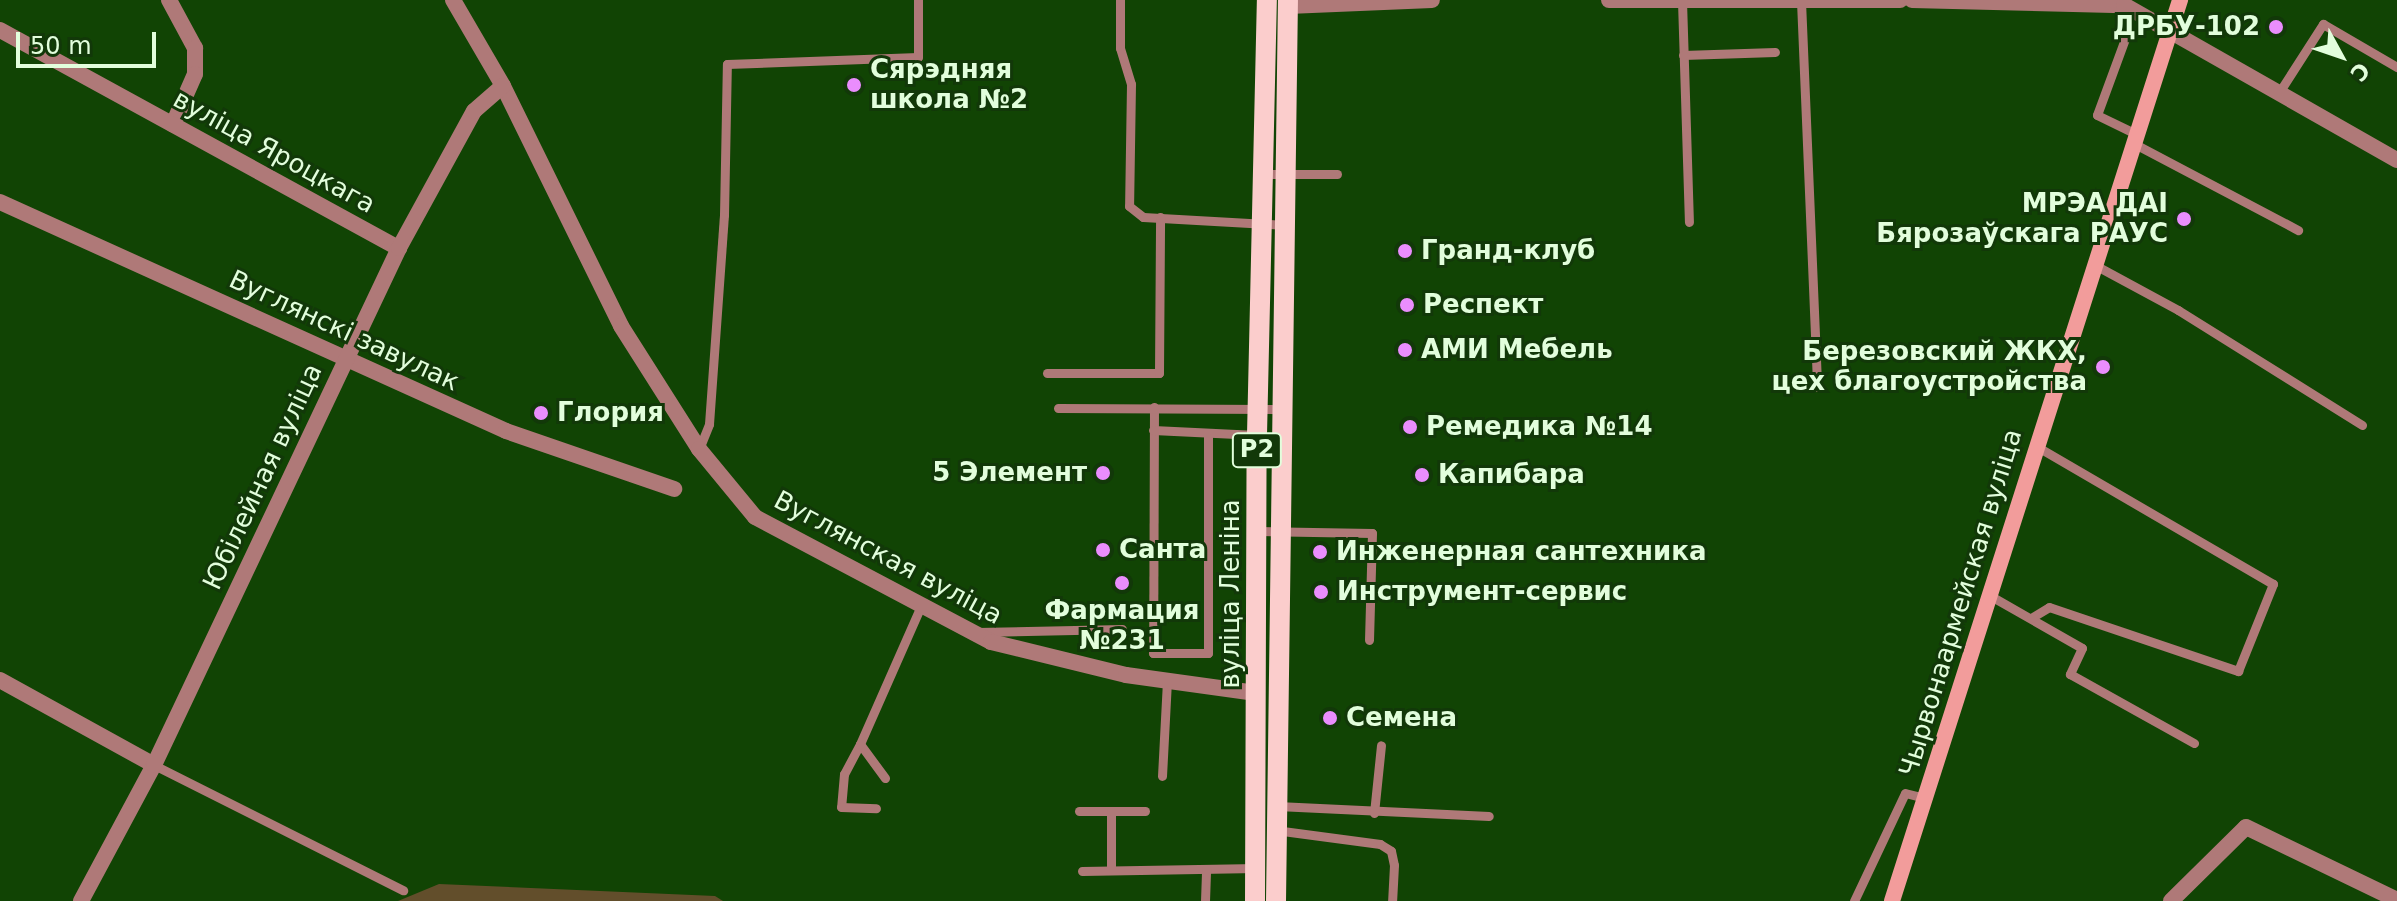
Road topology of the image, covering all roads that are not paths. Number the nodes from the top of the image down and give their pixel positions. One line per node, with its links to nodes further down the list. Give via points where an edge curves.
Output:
1 (169, 0): 21 (street, via 195,48 195,74)
2 (453, 0): 19 (street, Вуглянская вуліца)
3 (918, 0): 47 (lane, via 918,57 727,64 724,215 709,424)
4 (1120, 0): 28 (lane, via 1120,48 1131,84 1126,190 1129,206 1143,217)
5 (1432, 0): 12 (street)
6 (1609, 0): 10 (street)
7 (1900, 0): 11 (street)
8 (1912, 0): 13 (street, via 2099,2 2124,5)
9 (2180, 0): 13 (main road, Чырвонаармейская вуліца)
10 (1682, 1): 11 (street); 17 (lane)
11 (1801, 1): 37 (lane)
12 (1277, 3): 24 (main road, вуліца Леніна / Р2); 25 (main road, вуліца Леніна / Р2)
13 (2170, 28): 20 (street); 22 (main road, Чырвонаармейская вуліца)
14 (0, 30): 21 (street, вуліца Яроцкага)
15 (2126, 36): 22 (lane, via 2097,115)
16 (1775, 52): 17 (lane)
17 (1683, 55): 29 (lane)
18 (2397, 67): 20 (lane, via 2323,24)
19 (503, 86): 33 (street, Юбілейная вуліца, via 474,111); 47 (street, Вуглянская вуліца, via 621,326)
20 (2280, 91): 23 (street)
21 (173, 124): 33 (street, вуліца Яроцкага)
22 (2133, 138): 32 (lane); 34 (main road, Чырвонаармейская вуліца)
23 (2397, 160)
24 (1262, 174): 25 (lane); 30 (main road, вуліца Леніна / Р2)
25 (1285, 174): 26 (lane); 31 (main road, вуліца Леніна / Р2)
26 (1337, 174)
27 (0, 202): 35 (street, Вуглянскі завулак)
28 (1160, 217): 30 (lane); 36 (lane, via 1159,373)
29 (1689, 222)
30 (1260, 225): 31 (lane); 40 (main road, вуліца Леніна / Р2)
31 (1285, 225): 41 (main road, вуліца Леніна / Р2)
32 (2298, 230)
33 (399, 248): 35 (street, Юбілейная вуліца)
34 (2093, 264): 42 (lane, via 2178,310); 46 (main road, Чырвонаармейская вуліца)
35 (346, 357): 48 (street, Вуглянскі завулак, via 506,431); 64 (street, Юбілейная вуліца)
36 (1047, 373)
37 (1817, 387)
38 (1154, 407): 39 (lane); 40 (lane); 43 (lane)
39 (1058, 408)
40 (1258, 408): 41 (lane); 45 (main road, вуліца Леніна / Р2)
41 (1282, 409): 50 (main road, вуліца Леніна / Р2)
42 (2362, 425)
43 (1153, 430): 44 (lane); 44 (lane, via 1153,653 1208,653)
44 (1208, 433): 45 (lane)
45 (1257, 435): 49 (main road, вуліца Леніна / Р2)
46 (2036, 446): 51 (main road, Чырвонаармейская вуліца); 53 (lane, via 2273,584 2238,671 2049,607)
47 (699, 449): 52 (street, Вуглянская вуліца, via 755,517)
48 (674, 489)
49 (1258, 531): 50 (lane); 59 (main road, вуліца Леніна / Р2)
50 (1281, 533): 56 (lane, via 1372,533); 60 (main road, вуліца Леніна / Р2)
51 (1989, 595): 53 (lane); 67 (main road, Чырвонаармейская вуліца)
52 (921, 606): 55 (street, Вуглянская вуліца); 62 (lane)
53 (2031, 618): 61 (lane, via 2082,648 2070,674)
54 (1122, 629): 55 (lane)
55 (972, 632): 58 (street, Вуглянская вуліца, via 991,642)
56 (1369, 640)
57 (0, 680): 64 (street)
58 (1167, 681): 59 (street, Вуглянская вуліца); 65 (lane)
59 (1256, 693): 60 (main road); 75 (main road, вуліца Леніна / Р2)
60 (1278, 694): 68 (main road, вуліца Леніна / Р2)
61 (2194, 743)
62 (860, 744): 66 (lane); 69 (lane, via 844,774 841,807)
63 (1381, 745): 73 (lane)
64 (154, 765): 81 (lane); 83 (street, Юбілейная вуліца)
65 (1162, 776)
66 (885, 778)
67 (1925, 798): 88 (lane, via 1905,793); 89 (main road, Чырвонаармейская вуліца)
68 (1277, 806): 73 (lane); 76 (main road, вуліца Леніна / Р2)
69 (876, 808)
70 (1079, 811): 71 (lane)
71 (1111, 811): 72 (lane); 79 (lane)
72 (1145, 811)
73 (1374, 813): 74 (lane)
74 (1489, 816)
75 (1256, 829): 76 (lane); 77 (main road, вуліца Леніна / Р2)
76 (1277, 831): 77 (main road, вуліца Леніна / Р2); 87 (lane, via 1380,844 1391,851 1394,865)
77 (1266, 868): 78 (lane); 85 (main road, вуліца Леніна / Р2); 86 (main road, вуліца Леніна / Р2)
78 (1206, 869): 79 (lane); 84 (lane)
79 (1111, 870): 80 (lane)
80 (1082, 871)
81 (403, 890)
82 (2397, 900): 90 (street, via 2246,827)
83 (81, 901)
84 (1205, 901)
85 (1255, 901)
86 (1276, 901)
87 (1392, 901)
88 (1854, 901)
89 (1892, 901)
90 (2171, 901)

